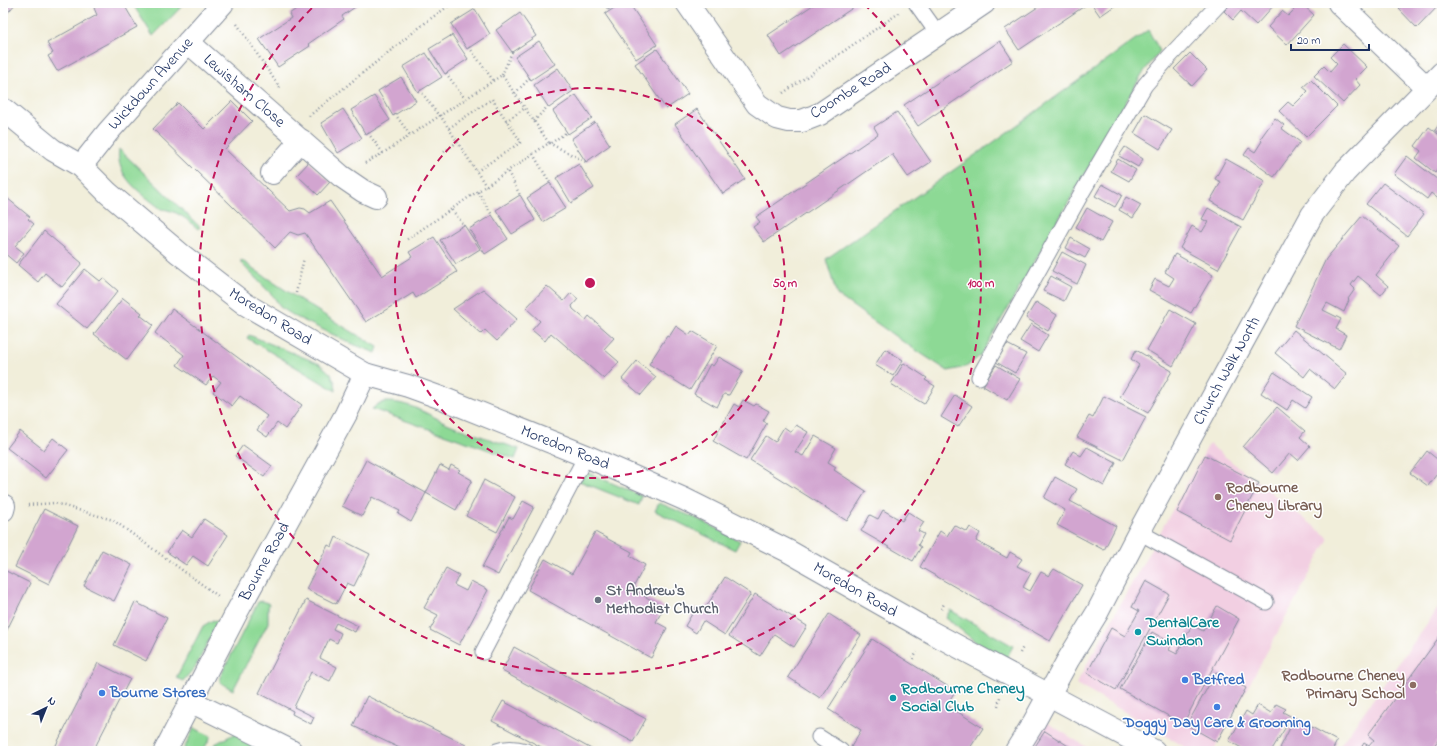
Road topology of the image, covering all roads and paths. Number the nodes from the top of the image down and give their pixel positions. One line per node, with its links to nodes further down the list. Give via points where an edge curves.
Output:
1 (223, 3): 10 (street, Wickdown Avenue); 18 (path)
2 (453, 3): 34 (path, via 430,19)
3 (687, 3): 24 (street, Coombe Road)
4 (916, 3): 9 (lane)
5 (984, 3): 9 (street, Coombe Road)
6 (1220, 3): 58 (lane, via 1145,85)
7 (1339, 3): 17 (street)
8 (902, 12): 24 (path)
9 (938, 34): 24 (street, Coombe Road, via 816,116 802,121 790,121 777,118)
10 (188, 42): 34 (street, Lewisham Close); 41 (street, Wickdown Avenue)
11 (469, 47): 16 (path)
12 (512, 52): 14 (path)
13 (446, 73): 21 (path)
14 (502, 75): 16 (path); 20 (path)
15 (530, 78): 20 (path)
16 (493, 80): 21 (path)
17 (1434, 81): 61 (street, Church Walk North, via 1345,172 1312,215)
18 (281, 89)
19 (420, 90): 27 (path)
20 (515, 93): 23 (path)
21 (465, 99): 27 (path)
22 (548, 106): 29 (path)
23 (525, 108): 28 (path); 29 (path)
24 (761, 108)
25 (3, 109): 41 (street, Moredon Road, via 53,150)
26 (395, 114): 33 (path)
27 (439, 115): 30 (path); 33 (path)
28 (506, 120): 30 (path, via 492,99); 42 (path, via 521,142)
29 (534, 121): 36 (path)
30 (449, 128): 35 (path)
31 (567, 132): 36 (path)
32 (368, 133): 38 (path)
33 (410, 135): 38 (path)
34 (295, 136): 44 (street); 45 (street, Lewisham Close)
35 (457, 142): 37 (path); 42 (path)
36 (550, 143): 39 (path); 40 (path)
37 (444, 152)
38 (383, 153): 45 (path)
39 (533, 154): 43 (path); 46 (path)
40 (586, 162)
41 (81, 166): 57 (street, Moredon Road, via 108,193 179,253 245,304)
42 (477, 171): 47 (path)
43 (508, 172): 47 (path); 49 (path)
44 (272, 173)
45 (341, 176): 50 (street, Lewisham Close, via 362,191)
46 (550, 183)
47 (486, 186): 48 (path)
48 (478, 192): 51 (path); 52 (path)
49 (520, 195)
50 (376, 196)
51 (452, 210): 53 (path); 54 (path)
52 (492, 214)
53 (464, 225)
54 (406, 240)
55 (304, 258): 56 (path)
56 (296, 293)
57 (365, 374): 59 (street, Moredon Road, via 447,400); 63 (street, Bourne Road, via 346,414)
58 (979, 377)
59 (586, 456): 64 (lane); 65 (street, Moredon Road, via 684,499 788,551)
60 (3, 507): 63 (path, via 54,503 113,520)
61 (1139, 532): 62 (lane); 65 (street, Church Walk North, via 1097,613)
62 (1266, 602)
63 (238, 610): 66 (street, Bourne Road)
64 (483, 652)
65 (1048, 695): 73 (street, Church Walk North); 74 (street, Moredon Road)
66 (190, 701): 68 (street, Bourne Road); 69 (street)
67 (819, 737): 72 (lane)
68 (166, 751)
69 (291, 751)
70 (497, 751): 71 (lane, via 504,748)
71 (526, 751)
72 (841, 751)
73 (1016, 751)
74 (1154, 751)

